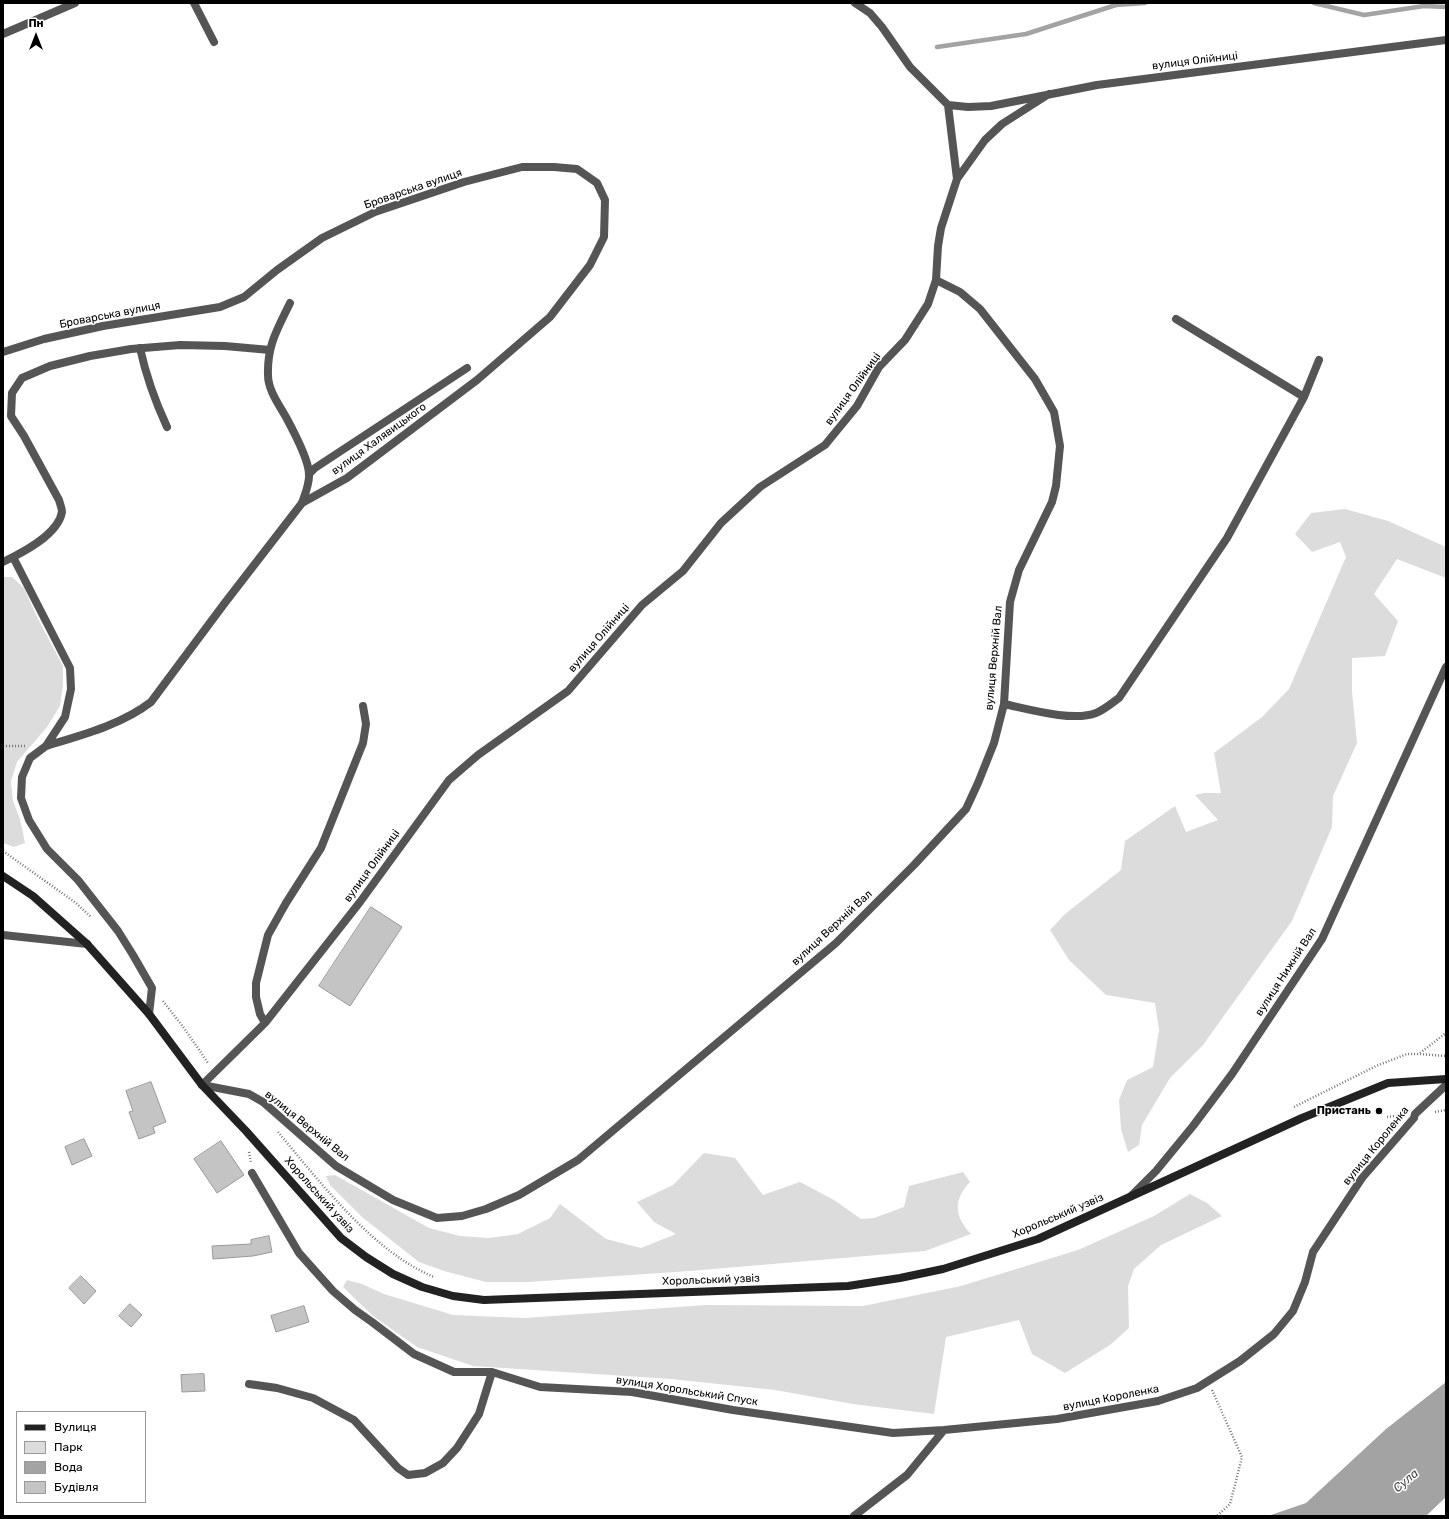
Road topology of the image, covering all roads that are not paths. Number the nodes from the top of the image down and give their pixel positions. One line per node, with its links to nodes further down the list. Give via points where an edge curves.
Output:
1 (75, 3): 4 (street)
2 (194, 3): 6 (street)
3 (855, 3): 8 (street, via 870,13 910,67)
4 (3, 34)
5 (1446, 40): 7 (street, вулиця Олійниці, via 1105,84)
6 (214, 42)
7 (1049, 94): 8 (street, вулиця Олійниці, via 991,106); 9 (street, via 1002,124 985,140)
8 (948, 105): 9 (street)
9 (957, 179): 11 (street, вулиця Олійниці, via 941,228)
10 (605, 200): 16 (street, Броварська вулиця, via 597,183 577,169 522,167 464,182 375,212 322,238 244,297 220,307 103,326 44,339); 22 (street, вулиця Халявицького, via 604,237 590,265 550,317 476,380 347,478)
11 (936, 280): 26 (street, вулиця Верхній Вал, via 960,292 980,309 1035,379 1054,412 1060,446 1052,502 1019,570 1010,602); 33 (street, вулиця Олійниці, via 928,304 905,340 879,367 857,406 825,445 760,487 721,523 683,571 642,605 568,691 478,755 449,780 360,902)
12 (290, 303): 15 (street, via 272,340)
13 (1176, 319): 19 (street)
14 (140, 348): 15 (street, via 180,345); 20 (street, via 153,396); 23 (street, via 50,366 22,378 12,393 11,416 59,500 62,511 58,522 46,536)
15 (270, 350): 21 (street, via 268,377 276,403 287,419 306,461)
16 (3, 352)
17 (1319, 360): 19 (street)
18 (467, 368): 21 (street)
19 (1304, 396): 26 (street, via 1227,538 1119,698 1096,713 1082,716 1060,715)
20 (167, 427)
21 (309, 474): 22 (street)
22 (302, 503): 28 (street, вулиця Халявицького, via 151,702 137,713)
23 (14, 557): 24 (street); 28 (street, via 70,668 70,689 65,717)
24 (3, 562)
25 (1446, 667): 38 (street, вулиця Нижній Вал, via 1322,939 1227,1080 1184,1137)
26 (1004, 704): 35 (street, вулиця Верхній Вал, via 994,743 966,809 914,866 836,943 578,1160 519,1195 462,1216 437,1218 393,1200 336,1166 249,1094)
27 (363, 706): 33 (street, via 366,724 363,743 322,848 268,935 256,983 256,997)
28 (46, 746): 32 (street, via 30,758 22,777 21,798 29,820 47,849 78,880 118,931 152,988)
29 (3, 876): 31 (main road, Хорольський узвіз, via 33,896)
30 (3, 935): 31 (street)
31 (87, 944): 32 (main road, Хорольський узвіз)
32 (149, 1014): 35 (main road, Хорольський узвіз)
33 (265, 1023): 35 (street, вулиця Олійниці)
34 (1446, 1079): 38 (main road, Хорольський узвіз, via 1388,1083 1302,1118)
35 (202, 1085): 38 (main road, Хорольський узвіз, via 341,1238 393,1274 422,1287 453,1296 484,1300 848,1286 900,1278 943,1270 1038,1239)
36 (1446, 1085): 41 (street, вулиця Короленка, via 1415,1114 1362,1178 1313,1252 1305,1282 1292,1311 1279,1329 1240,1361 1197,1388 1158,1401 1057,1419)
37 (252, 1173): 39 (street, вулиця Хорольський Спуск, via 299,1253 333,1291 355,1310 414,1354 454,1372)
38 (1130, 1197)
39 (492, 1372): 40 (street, via 479,1414 457,1448 443,1463 425,1473 408,1475 398,1468 354,1420 313,1398 278,1388); 41 (street, вулиця Хорольський Спуск, via 540,1387 632,1392 733,1410 893,1433)
40 (250, 1384)
41 (944, 1430): 42 (street, via 907,1475)
42 (854, 1516)

